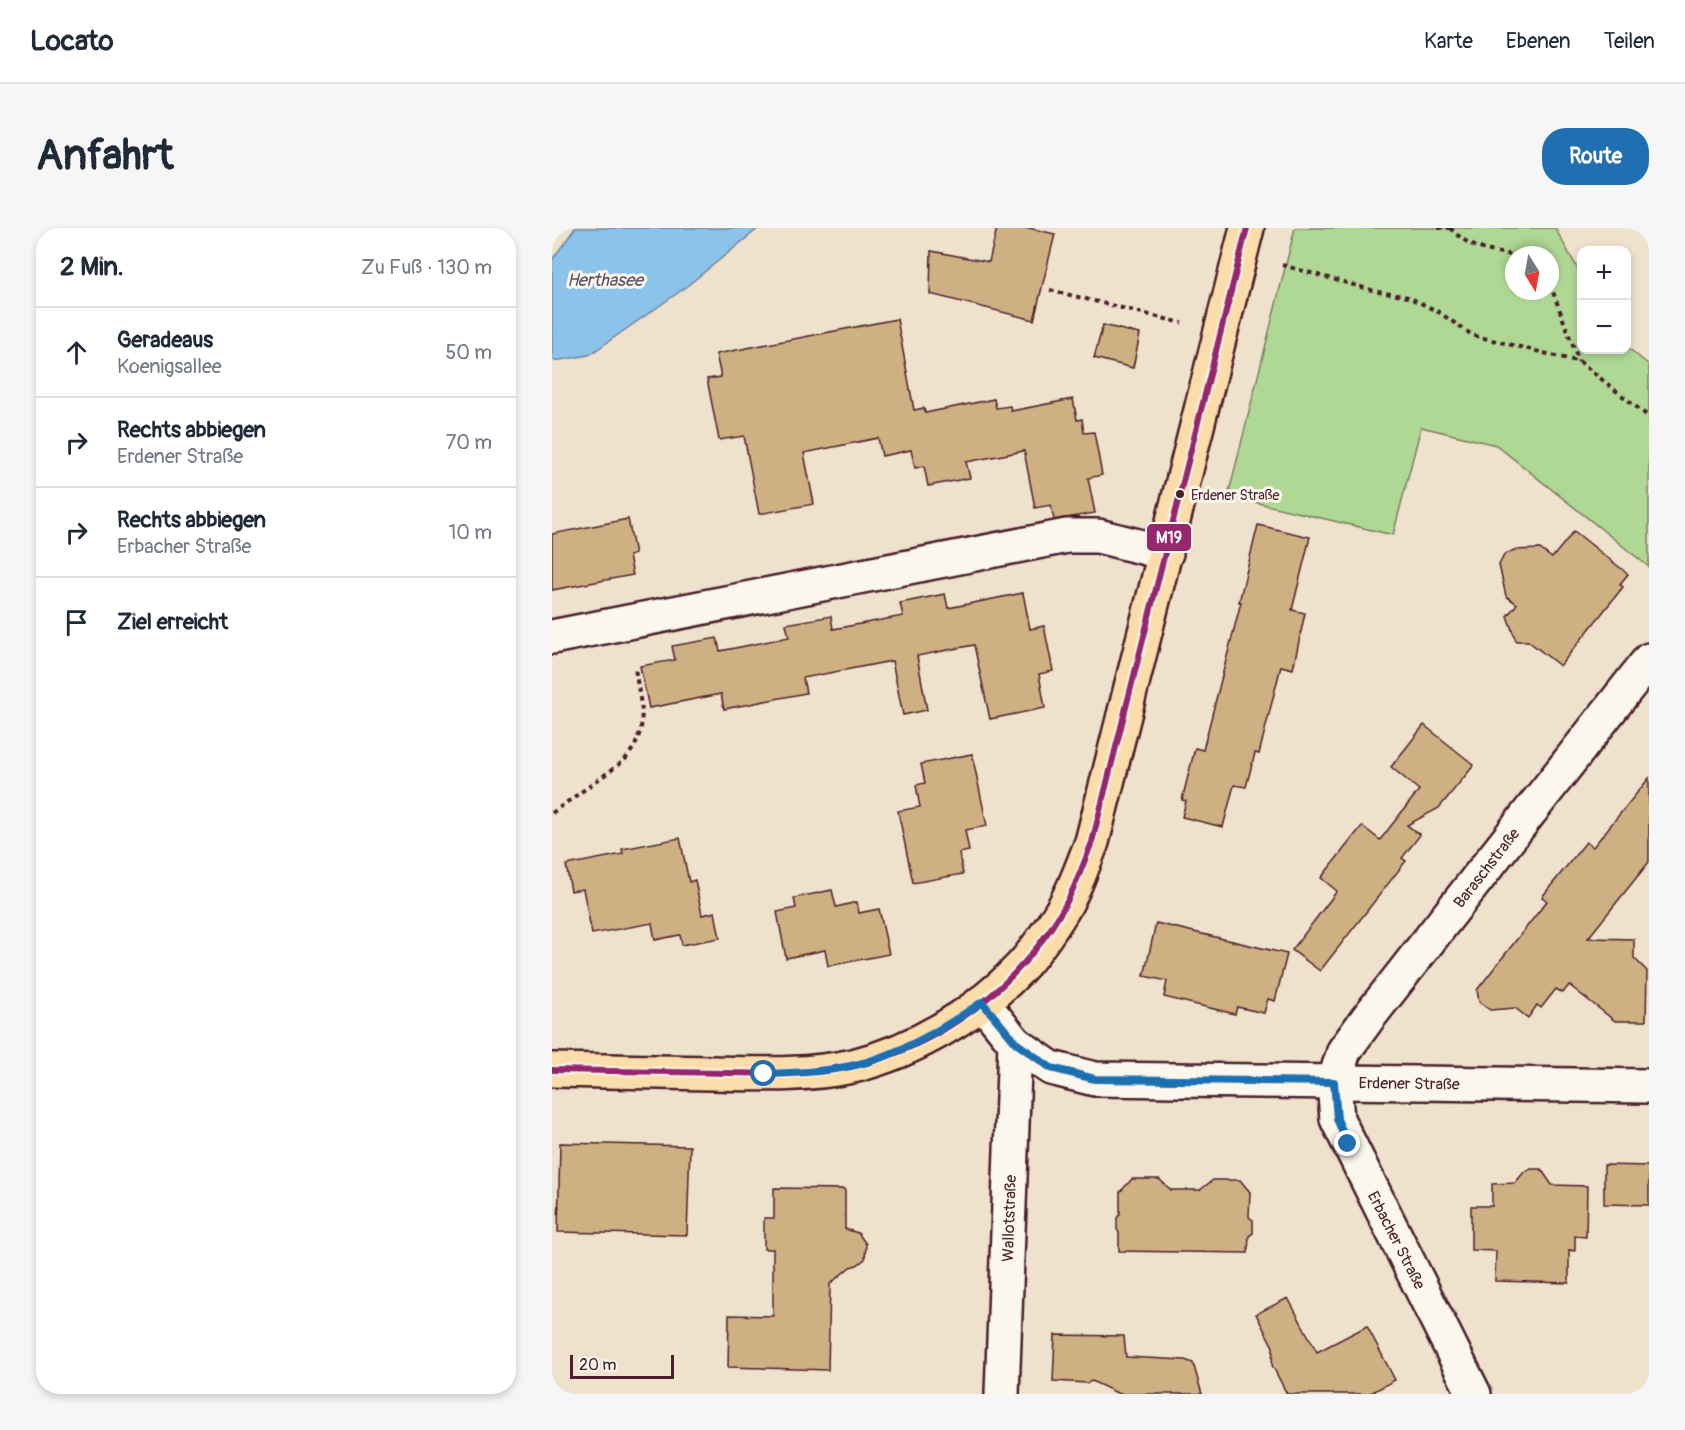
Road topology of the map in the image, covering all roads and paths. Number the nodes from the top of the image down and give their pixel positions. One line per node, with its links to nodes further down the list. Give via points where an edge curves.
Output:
1 (561, 228): 5 (path)
2 (1247, 228): 13 (main road)
3 (1438, 228): 4 (path)
4 (1450, 228): 6 (path, via 1464,242)
5 (552, 240)
6 (1505, 254)
7 (1282, 265): 11 (path, via 1408,297 1472,335)
8 (1050, 290): 10 (path)
9 (1556, 300): 11 (path)
10 (1182, 323)
11 (1580, 363): 12 (path)
12 (1649, 417)
13 (1166, 553): 14 (street, via 1098,536 1067,536); 18 (main road, via 1095,832 1077,880 1059,915 1020,968)
14 (552, 637)
15 (1649, 660): 21 (street, Baraschstraße, via 1368,1018 1344,1051)
16 (635, 669): 17 (path, via 642,711 641,729 634,746 624,761)
17 (552, 813)
18 (982, 1002): 19 (street, Erdener Straße); 20 (main road, via 920,1041 852,1066 764,1074)
19 (1016, 1043): 21 (street, Erdener Straße, via 1051,1068 1095,1079); 23 (street, Wallotstraße)
20 (552, 1070)
21 (1334, 1082): 22 (street, Erdener Straße); 24 (street, Erbacher Straße, via 1337,1119)
22 (1649, 1086)
23 (1002, 1394)
24 (1474, 1394)

